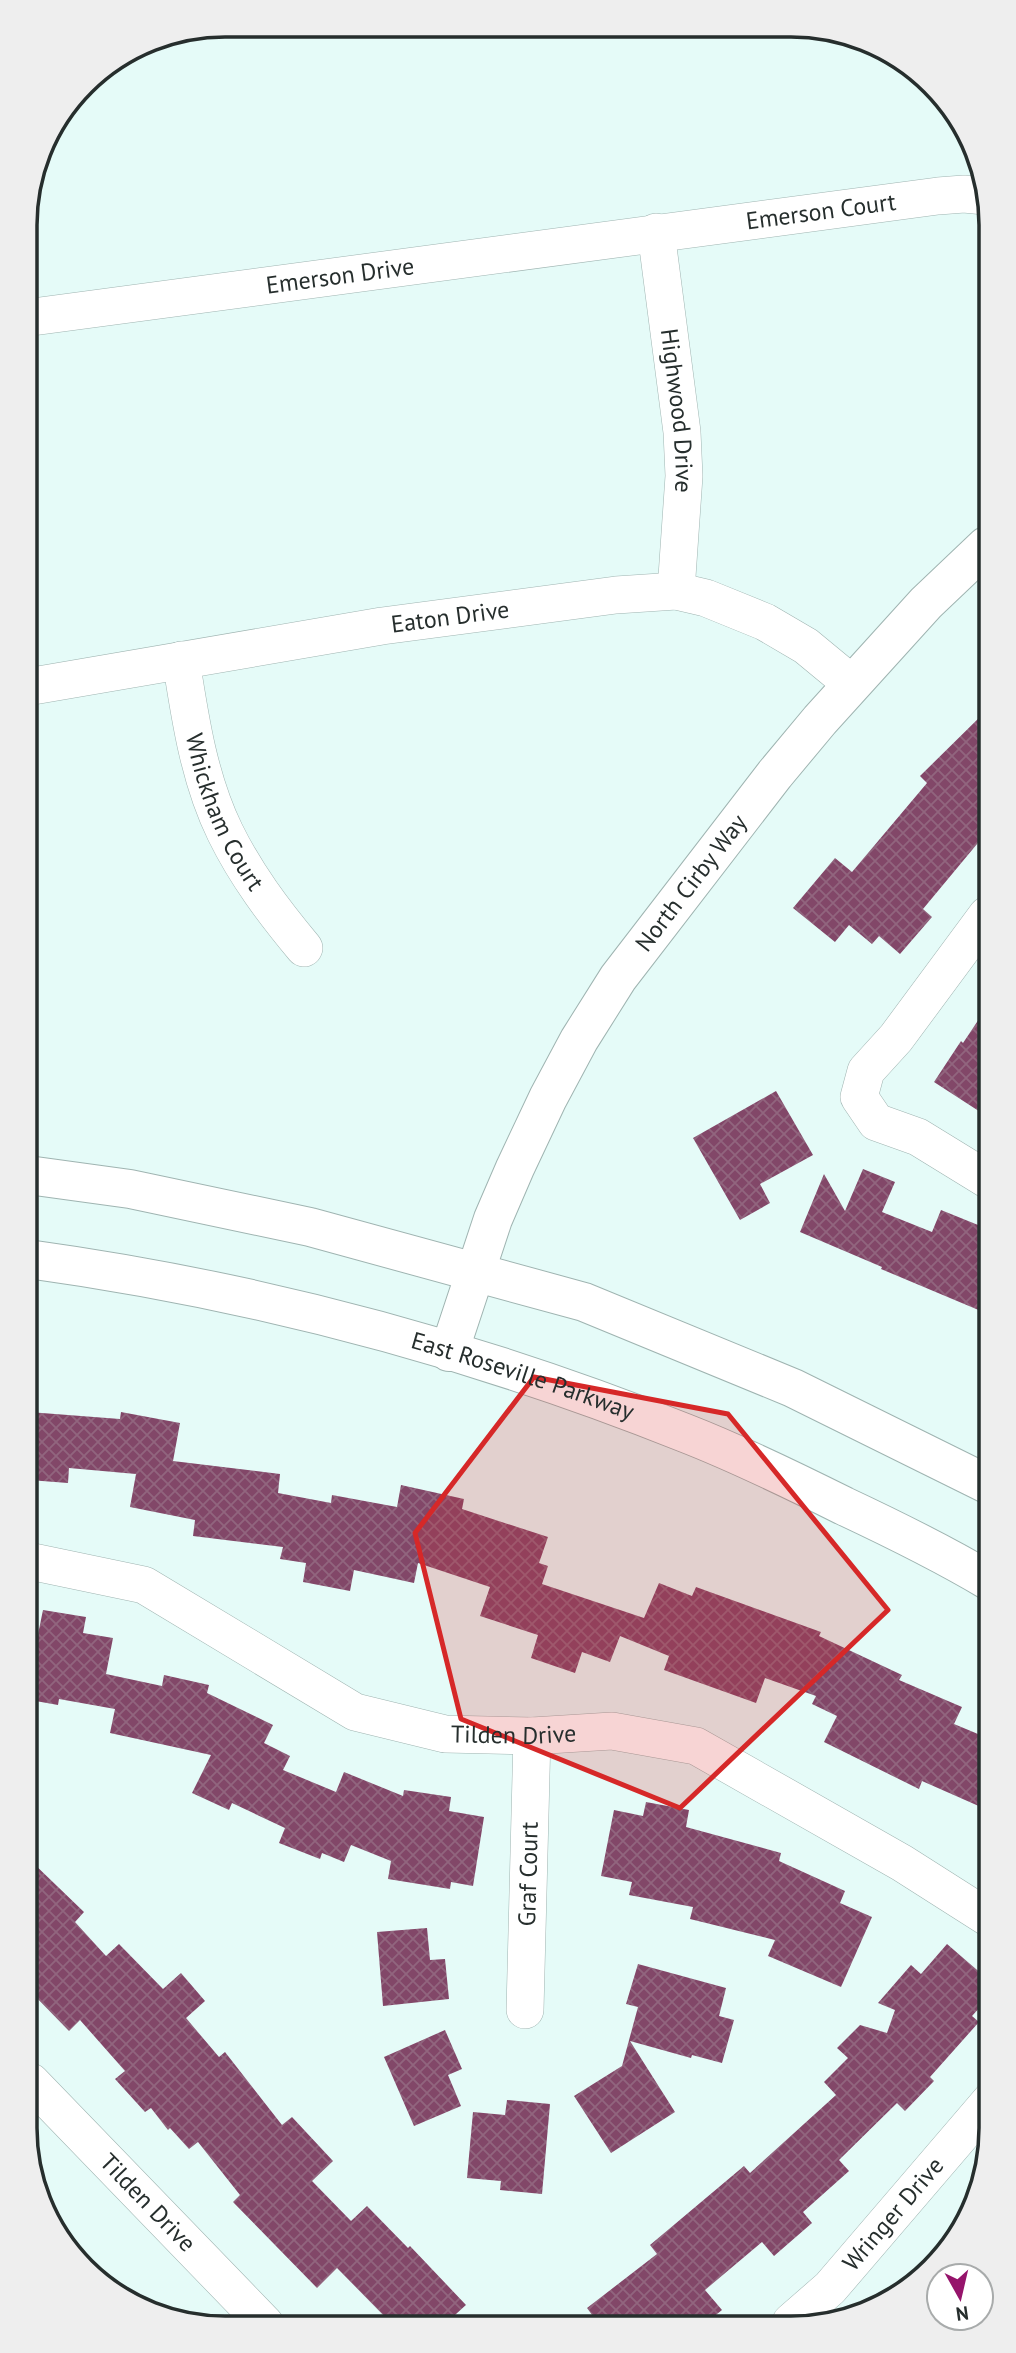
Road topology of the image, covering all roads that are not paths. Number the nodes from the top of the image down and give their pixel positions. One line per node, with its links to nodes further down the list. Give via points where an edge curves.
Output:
1 (977, 195): 2 (street, Emerson Court, via 938,196)
2 (656, 233): 3 (street, Emerson Drive); 5 (street, Highwood Drive, via 684,465)
3 (37, 316)
4 (979, 553): 7 (main road, North Cirby Way)
5 (676, 591): 6 (street, Eaton Drive, via 396,624); 7 (street, Eaton Drive, via 765,622 806,646)
6 (181, 660): 8 (street, Eaton Drive); 10 (street, Whickham Court, via 197,748 225,831 250,877)
7 (852, 684): 14 (main road, North Cirby Way, via 775,774 618,978 548,1098 499,1206)
8 (37, 685)
9 (979, 926): 11 (street, via 866,1071 859,1097 876,1122 918,1137)
10 (304, 948)
11 (979, 1174)
12 (37, 1176): 14 (main road, via 217,1206)
13 (37, 1260): 15 (main road, East Roseville Parkway, via 115,1271 282,1306)
14 (476, 1271): 15 (main road, North Cirby Way); 16 (main road, via 584,1302 793,1388)
15 (449, 1352): 18 (main road, East Roseville Parkway, via 687,1434 760,1465)
16 (979, 1480)
17 (37, 1563): 19 (street, Tilden Drive, via 144,1585 355,1712 445,1734)
18 (979, 1576)
19 (532, 1737): 20 (street, Tilden Drive, via 612,1731 696,1746 902,1863); 21 (street, Graf Court)
20 (979, 1913)
21 (525, 2010)
22 (37, 2088): 24 (street, Tilden Drive)
23 (979, 2114): 25 (street, Wringer Drive, via 830,2288)
24 (257, 2316)
25 (798, 2316)

